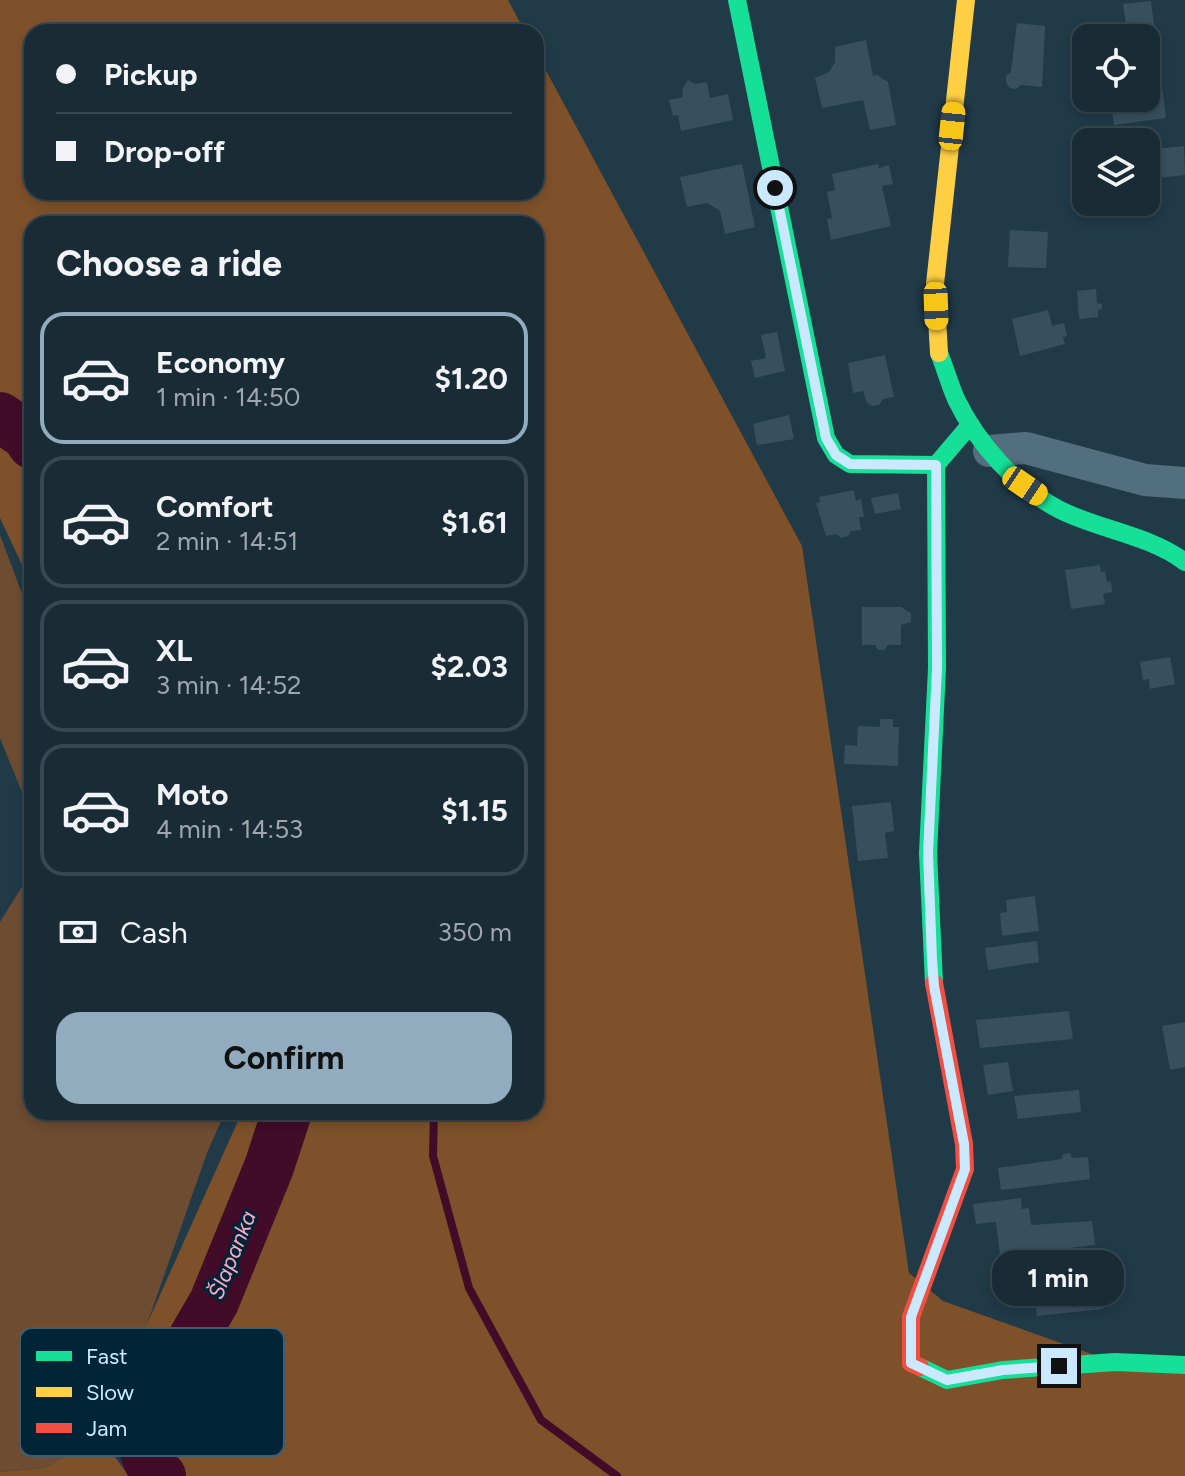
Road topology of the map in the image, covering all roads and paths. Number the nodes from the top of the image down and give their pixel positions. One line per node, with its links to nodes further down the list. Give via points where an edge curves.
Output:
1 (737, 0): 5 (street, via 826,438 836,455 850,464)
2 (966, 0): 3 (street, via 935,284 938,350)
3 (970, 425): 4 (street); 5 (street)
4 (989, 451): 6 (street, via 1026,448 1145,480); 7 (street, via 1060,510)
5 (936, 465): 8 (street, via 937,668 928,853 934,986 965,1169 911,1317 911,1363 947,1380 1115,1362)
6 (1185, 483)
7 (1185, 562)
8 (1185, 1365)

